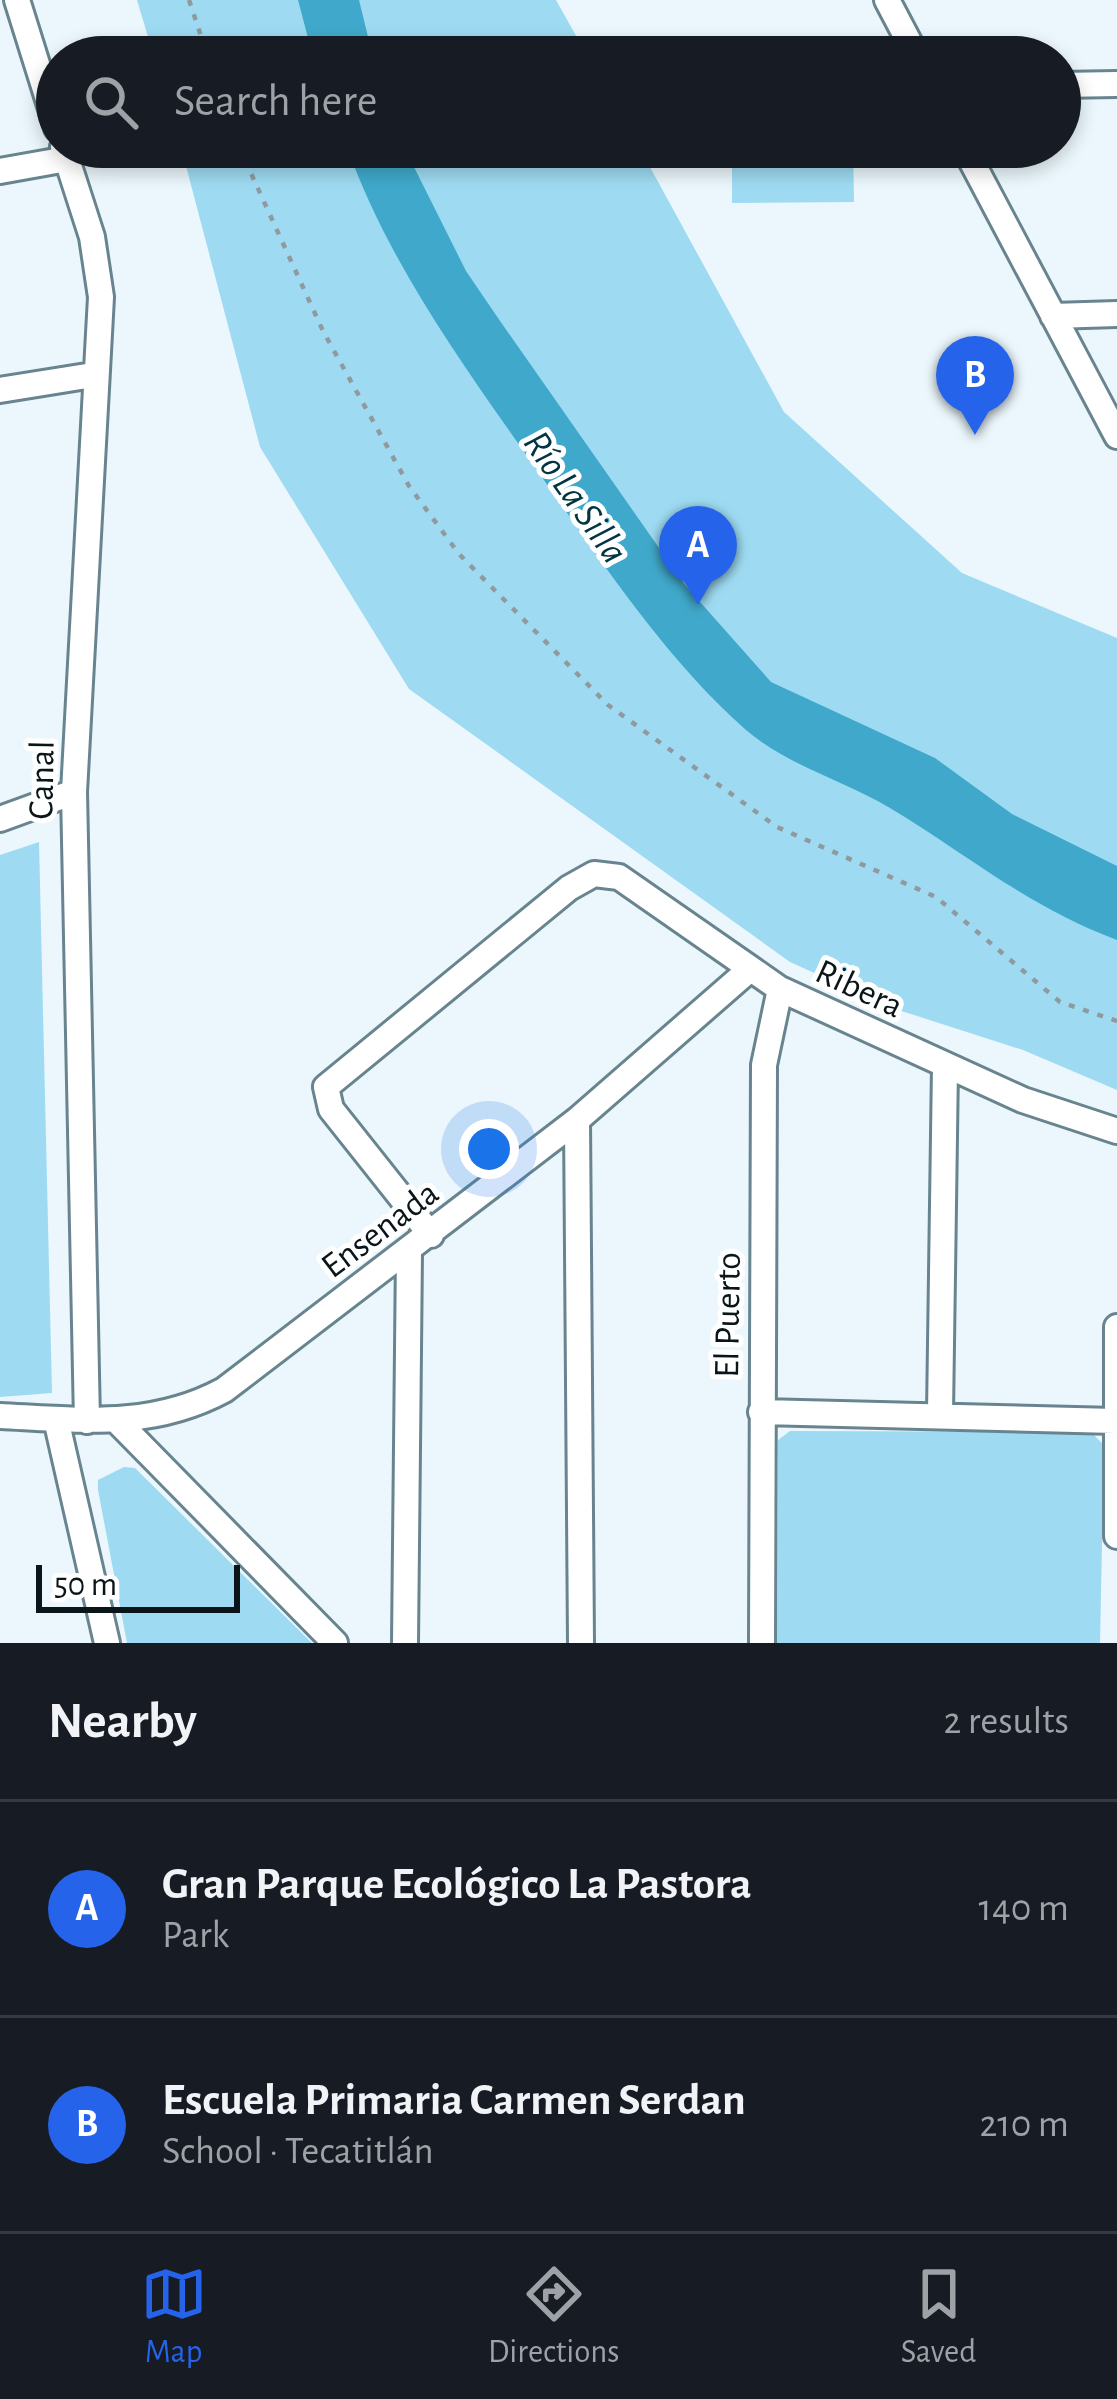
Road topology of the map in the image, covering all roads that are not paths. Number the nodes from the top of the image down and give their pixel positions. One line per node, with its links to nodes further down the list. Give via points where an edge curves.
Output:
1 (17, 0): 4 (street)
2 (887, 0): 3 (street)
3 (906, 36)
4 (36, 61)
5 (1117, 84): 6 (street)
6 (1081, 85)
7 (36, 161): 10 (street)
8 (69, 168): 13 (street, Canal, via 98,266)
9 (975, 168): 12 (street)
10 (0, 171)
11 (1117, 314): 12 (street)
12 (1053, 316): 15 (street)
13 (93, 375): 14 (street); 16 (street, Canal)
14 (0, 390)
15 (1117, 436)
16 (74, 791): 17 (street); 30 (street, Canal)
17 (0, 819)
18 (749, 970): 19 (street, Ribera); 21 (street, Ensenada); 23 (street, Ribera, via 628,880 594,874 330,1080 331,1109)
19 (779, 989): 20 (street, Ribera); 26 (street, El Puerto, via 764,1065)
20 (946, 1066): 22 (street, Ribera); 27 (street)
21 (577, 1120): 23 (street, Ensenada); 37 (street)
22 (1117, 1131)
23 (431, 1234): 24 (street, Ensenada)
24 (409, 1252): 31 (street, Ensenada, via 224,1390 190,1408); 36 (street)
25 (1117, 1327): 32 (street)
26 (760, 1412): 27 (street); 38 (street, El Puerto)
27 (940, 1413): 32 (street)
28 (0, 1416): 29 (street, Ensenada)
29 (56, 1419): 30 (street, Ensenada); 34 (street)
30 (87, 1420): 31 (street, Ensenada)
31 (117, 1421): 35 (street)
32 (1115, 1421): 33 (street)
33 (1117, 1536)
34 (107, 1643)
35 (335, 1643)
36 (405, 1643)
37 (581, 1643)
38 (761, 1643)

